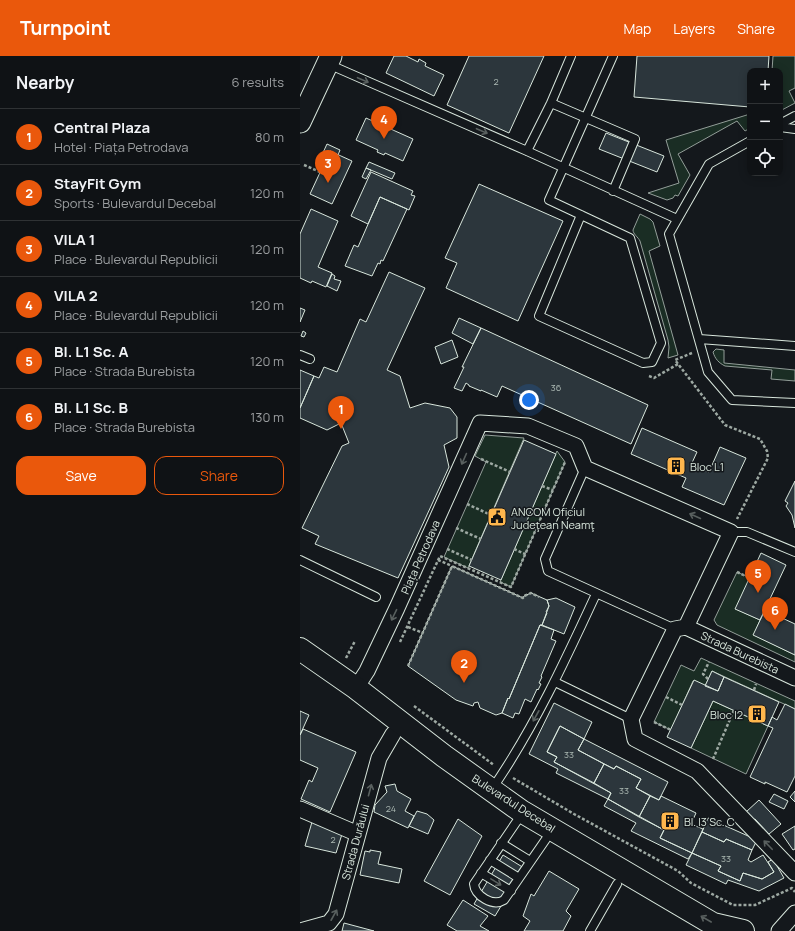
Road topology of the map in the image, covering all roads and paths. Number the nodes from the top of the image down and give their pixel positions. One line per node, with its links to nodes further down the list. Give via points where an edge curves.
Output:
1 (571, 56): 4 (lane)
2 (613, 56): 6 (lane)
3 (329, 60): 7 (main road); 12 (lane, one-way to 12)
4 (551, 103): 6 (lane); 12 (lane)
5 (795, 116): 8 (lane)
6 (585, 118): 14 (lane); 16 (lane, via 635,139)
7 (300, 122)
8 (783, 124)
9 (783, 126): 10 (lane)
10 (795, 128)
11 (747, 143): 18 (lane, via 709,164)
12 (527, 151): 14 (lane)
13 (304, 165): 15 (path)
14 (564, 168): 16 (lane); 17 (lane, via 549,200)
15 (320, 172)
16 (613, 191): 18 (lane)
17 (581, 215): 17 (lane, via 539,316 643,363 652,362 661,343 630,238)
18 (678, 219): 19 (lane, via 669,234)
19 (699, 339): 20 (lane); 23 (lane, via 708,372 732,400)
20 (795, 346)
21 (300, 355): 22 (lane)
22 (310, 359)
23 (795, 403)
24 (486, 461): 27 (path)
25 (565, 462): 29 (path)
26 (585, 468): 33 (street, one-way to 26); 46 (lane, via 545,559 548,571); 62 (street, Piața Petrodava, one-way to 62, via 576,446 528,426 480,423 397,608 367,671)
27 (510, 472)
28 (542, 486): 29 (path)
29 (553, 490): 38 (path)
30 (467, 504): 31 (path)
31 (491, 515)
32 (456, 528): 34 (path)
33 (731, 532): 37 (lane, via 747,532); 50 (street)
34 (480, 539)
35 (447, 549): 42 (path)
36 (514, 549): 38 (path)
37 (795, 552)
38 (525, 554): 39 (path, via 511,587)
39 (440, 556)
40 (300, 560): 47 (lane)
41 (438, 560): 43 (path)
42 (472, 560)
43 (452, 566): 48 (path, via 523,598 531,593); 51 (path)
44 (737, 572): 45 (path)
45 (750, 578)
46 (596, 594): 50 (lane); 60 (lane)
47 (376, 597)
48 (539, 597)
49 (408, 627): 51 (path)
50 (680, 628): 58 (street, Strada Burebista); 68 (street)
51 (423, 633): 57 (path)
52 (355, 641): 54 (path)
53 (300, 649): 62 (main road, Bulevardul Decebal)
54 (345, 658)
55 (300, 661): 71 (main road, Bulevardul Decebal)
56 (709, 662): 59 (path, via 703,674)
57 (408, 666)
58 (795, 678)
59 (708, 679)
60 (555, 682): 68 (lane); 73 (lane, one-way to 73)
61 (756, 684): 63 (path)
62 (356, 688): 74 (main road, Bulevardul Decebal)
63 (754, 690)
64 (666, 697): 66 (path)
65 (410, 703): 73 (path)
66 (682, 705)
67 (734, 710): 72 (path)
68 (631, 718): 83 (street, one-way to 68, via 697,771 635,739)
69 (654, 722): 70 (path)
70 (671, 730)
71 (393, 734): 76 (main road, Bulevardul Decebal); 77 (street, Strada Durăului, one-way to 71, via 378,758)
72 (713, 759)
73 (504, 772): 74 (lane); 87 (path, via 678,872 691,883 733,905 755,905 792,888)
74 (492, 790): 92 (main road, Bulevardul Decebal, one-way to 74, via 714,924 521,811)
75 (300, 809): 77 (street)
76 (517, 821): 78 (main road, Bulevardul Decebal); 79 (lane)
77 (358, 834): 89 (street, Strada Durăului, one-way to 77, via 329,923 336,914)
78 (546, 839): 81 (lane); 85 (main road, Bulevardul Decebal)
79 (501, 844): 80 (lane); 81 (lane)
80 (490, 860): 82 (lane); 84 (lane)
81 (530, 862): 84 (lane)
82 (481, 873): 86 (lane, one-way to 86); 86 (lane, via 474,884 478,894 494,903 500,903)
83 (795, 873)
84 (519, 878): 86 (lane)
85 (618, 884): 90 (lane); 91 (main road, Bulevardul Decebal)
86 (510, 890)
87 (795, 892)
88 (795, 913): 93 (street)
89 (300, 931)
90 (590, 931)
91 (697, 931)
92 (743, 931)
93 (779, 931)

